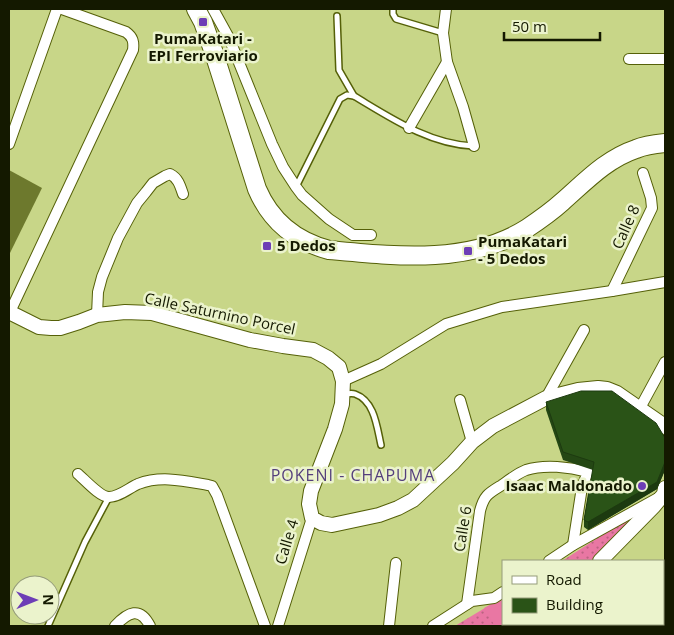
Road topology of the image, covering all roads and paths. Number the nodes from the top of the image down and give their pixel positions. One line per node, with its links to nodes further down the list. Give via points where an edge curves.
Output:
1 (57, 9): 15 (street)
2 (62, 9): 23 (street, via 126,32 134,42 133,50)
3 (196, 9): 14 (highway, via 214,53 262,202 283,227 318,248 406,255 445,254 485,247 538,220 591,175 625,153)
4 (213, 9): 18 (street, via 229,38 272,144)
5 (393, 9): 8 (lane, via 396,19)
6 (446, 9): 8 (street)
7 (337, 16): 12 (lane, via 339,70)
8 (443, 33): 11 (street)
9 (630, 59): 10 (street)
10 (665, 59)
11 (447, 62): 13 (street); 16 (street)
12 (354, 96): 13 (lane); 18 (lane, via 340,99)
13 (409, 128): 16 (lane, via 444,142)
14 (665, 143)
15 (9, 144)
16 (474, 146)
17 (643, 172): 22 (street, Calle 8, via 652,208)
18 (296, 187): 20 (street, via 329,219 353,234)
19 (183, 194): 24 (street, via 175,176 170,174 153,183 137,203 102,277)
20 (370, 235)
21 (665, 282): 22 (street)
22 (612, 291): 27 (street, via 502,307 446,324)
23 (9, 313): 24 (street, Calle Saturnino Porcel, via 39,327 51,328)
24 (97, 315): 27 (street, Calle Saturnino Porcel, via 152,313 250,340 313,350 339,368)
25 (584, 330): 28 (street)
26 (665, 362): 30 (street)
27 (343, 387): 33 (lane, via 369,406); 37 (street, Calle 4, via 335,429 311,491)
28 (546, 398): 30 (street, via 598,388 607,389); 32 (street, via 494,426)
29 (460, 400): 32 (street)
30 (640, 408): 31 (street)
31 (665, 427)
32 (472, 442): 37 (street, via 413,500 398,508 332,524)
33 (381, 445)
34 (78, 474): 36 (street)
35 (664, 491): 38 (street); 40 (street)
36 (109, 497): 44 (lane); 47 (street, via 155,480 170,479 212,486)
37 (312, 518): 48 (street, Calle 4)
38 (573, 545): 39 (street); 43 (street, Calle 6, via 582,488 588,472 563,467 525,470 483,500)
39 (550, 560)
40 (601, 560)
41 (396, 563): 49 (street)
42 (502, 593): 43 (street, via 494,598)
43 (467, 604): 50 (street)
44 (48, 626)
45 (115, 626): 46 (street, via 135,612 147,619)
46 (150, 626)
47 (265, 626)
48 (278, 626)
49 (389, 626)
50 (432, 626)

